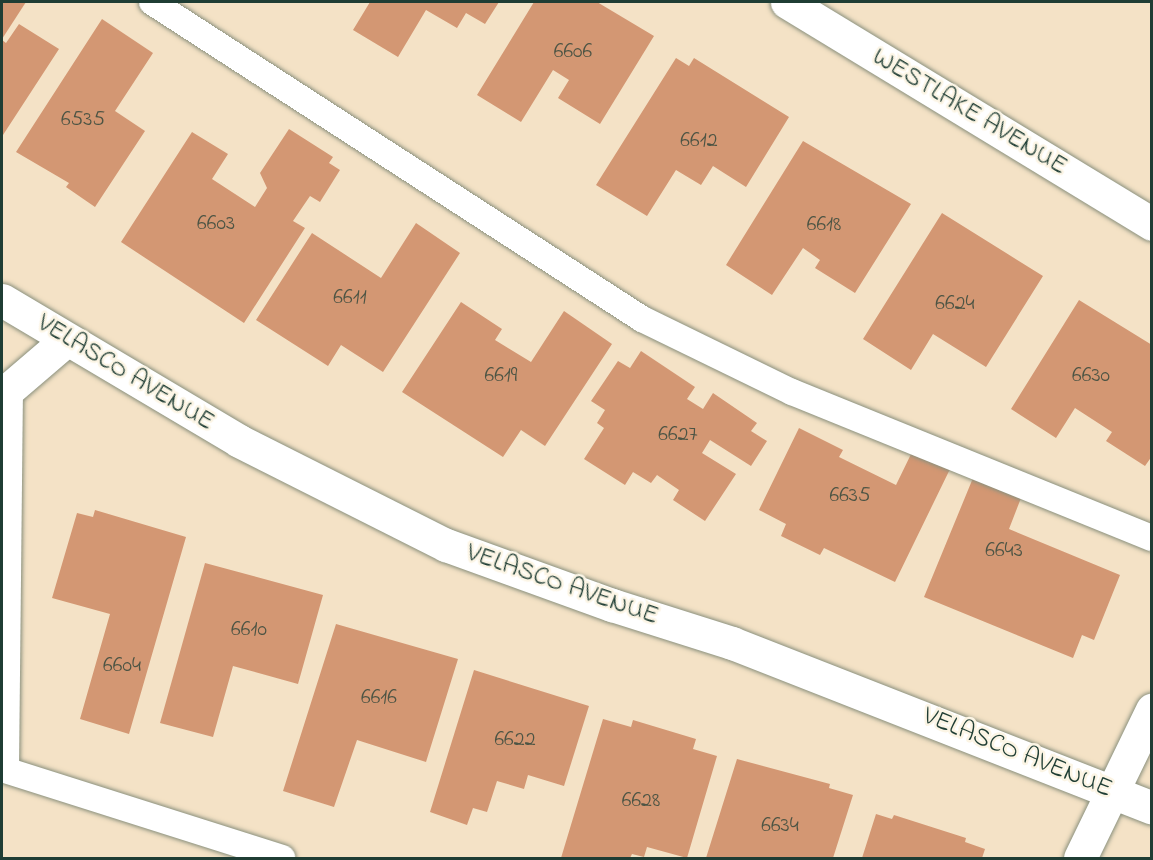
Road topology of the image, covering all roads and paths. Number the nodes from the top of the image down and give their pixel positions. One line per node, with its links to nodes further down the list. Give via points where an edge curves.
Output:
1 (152, 2): 7 (lane, via 642,319 792,392)
2 (787, 2): 3 (street, WESTLAKE AVENUE)
3 (1152, 224)
4 (2, 300): 5 (street, VELASCO AVENUE)
5 (66, 340): 6 (street); 10 (street, VELASCO AVENUE, via 239,441 446,545 732,643)
6 (6, 393): 9 (lane)
7 (1152, 538)
8 (1152, 710): 10 (street)
9 (4, 769): 12 (lane)
10 (1112, 792): 11 (street, VELASCO AVENUE); 13 (street)
11 (1152, 808)
12 (282, 858)
13 (1080, 858)

